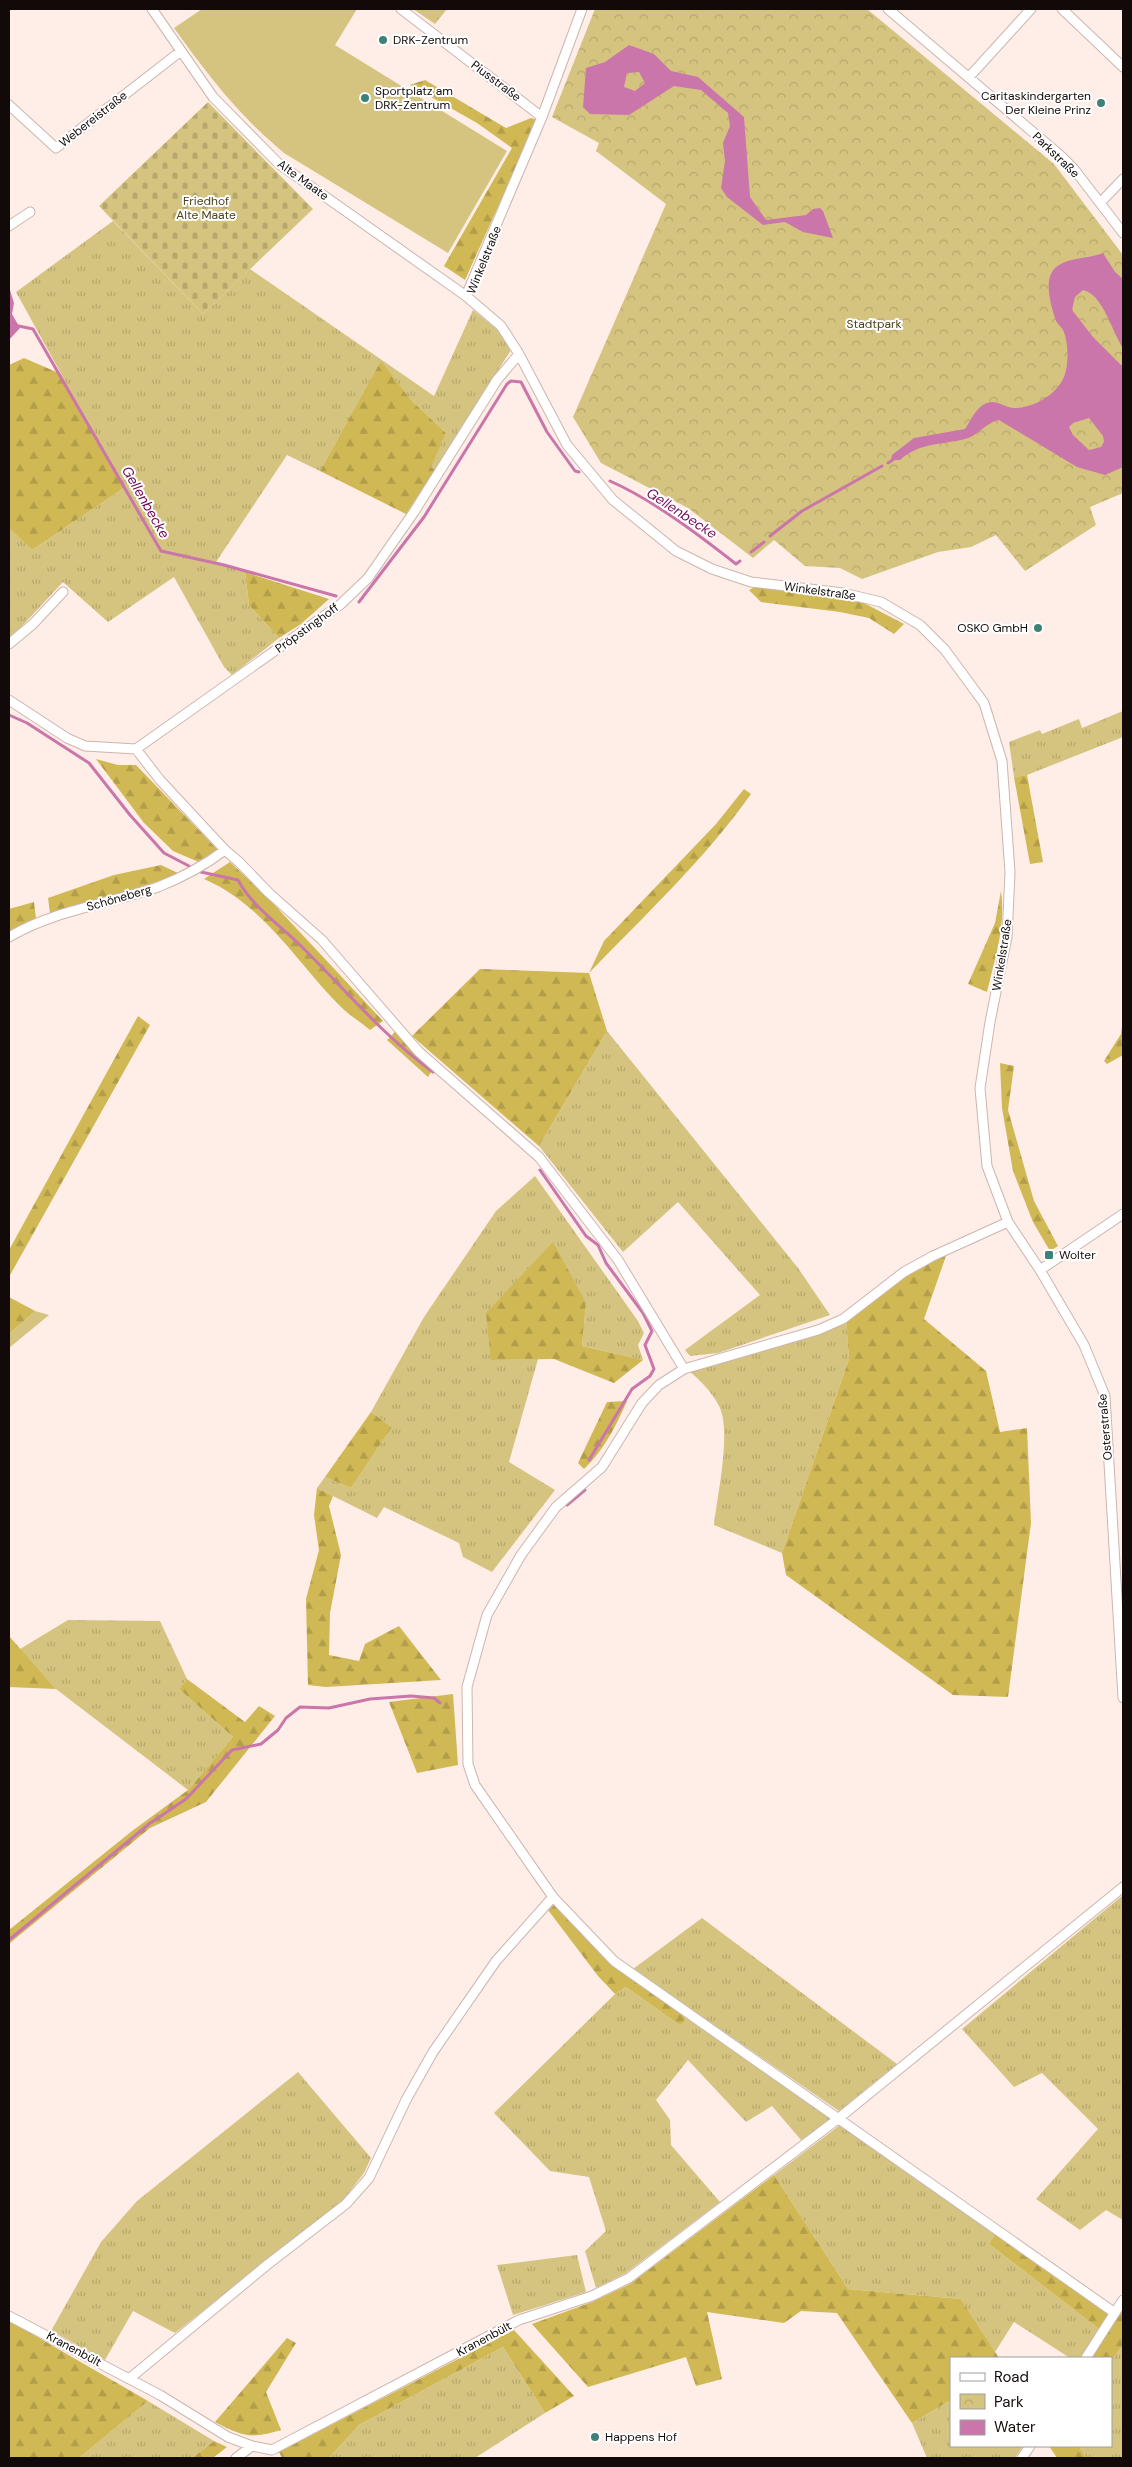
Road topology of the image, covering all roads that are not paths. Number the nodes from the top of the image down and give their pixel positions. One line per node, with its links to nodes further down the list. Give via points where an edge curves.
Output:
1 (402, 9): 11 (street, Piusstraße)
2 (582, 9): 11 (street, Winkelstraße)
3 (888, 9): 9 (street, Parkstraße)
4 (1031, 9): 9 (street)
5 (1062, 9): 8 (street)
6 (156, 10): 7 (street, Alte Maate)
7 (180, 51): 10 (street, Webereistraße, via 56,148); 17 (street, Alte Maate, via 213,97 279,164)
8 (1123, 67)
9 (970, 76): 13 (street, Parkstraße, via 1061,156)
10 (9, 105)
11 (542, 117): 17 (street, Winkelstraße)
12 (1123, 179): 13 (street)
13 (1100, 203): 16 (street, Parkstraße)
14 (30, 212): 15 (street)
15 (9, 226)
16 (1123, 233)
17 (466, 296): 18 (street, Winkelstraße, via 501,326)
18 (519, 354): 22 (street, Pröpstinghoff, via 497,380 414,512 368,578 341,604); 26 (street, Winkelstraße, via 567,445 613,500 676,551 712,569 751,582 844,593 881,602 920,625 945,650 984,703 1002,761 1010,872 1007,937 980,1088 987,1166)
19 (63, 592): 20 (street)
20 (9, 644)
21 (9, 700): 22 (street, via 85,746)
22 (136, 749): 23 (street)
23 (225, 850): 24 (street, Schöneberg, via 207,863 158,886 28,925); 28 (street, via 322,940 419,1052 539,1157 618,1260)
24 (9, 937)
25 (1123, 1214): 27 (street)
26 (1008, 1222): 27 (street, Winkelstraße); 28 (street, via 904,1272 843,1319 818,1330)
27 (1040, 1270): 29 (street, Osterstraße, via 1084,1345 1105,1396)
28 (684, 1369): 31 (street, via 659,1385 642,1403 602,1468 556,1507 521,1555 488,1615 467,1687 468,1764 475,1784)
29 (1123, 1698)
30 (1123, 1887): 32 (street, Kranenbült)
31 (553, 1896): 32 (street, via 614,1961 634,1977); 37 (street, via 496,1961 433,2052 368,2178 346,2204)
32 (839, 2118): 34 (street); 40 (street, Kranenbült, via 629,2278 592,2296 519,2320)
33 (1123, 2300): 34 (street)
34 (1115, 2313): 36 (street)
35 (9, 2316): 37 (street, Kranenbült)
36 (1087, 2357)
37 (129, 2379): 38 (street, Kranenbült, via 228,2436)
38 (252, 2446): 40 (street, Kranenbült); 41 (street)
39 (1029, 2447): 42 (street)
40 (274, 2454)
41 (236, 2458)
42 (1022, 2458)

